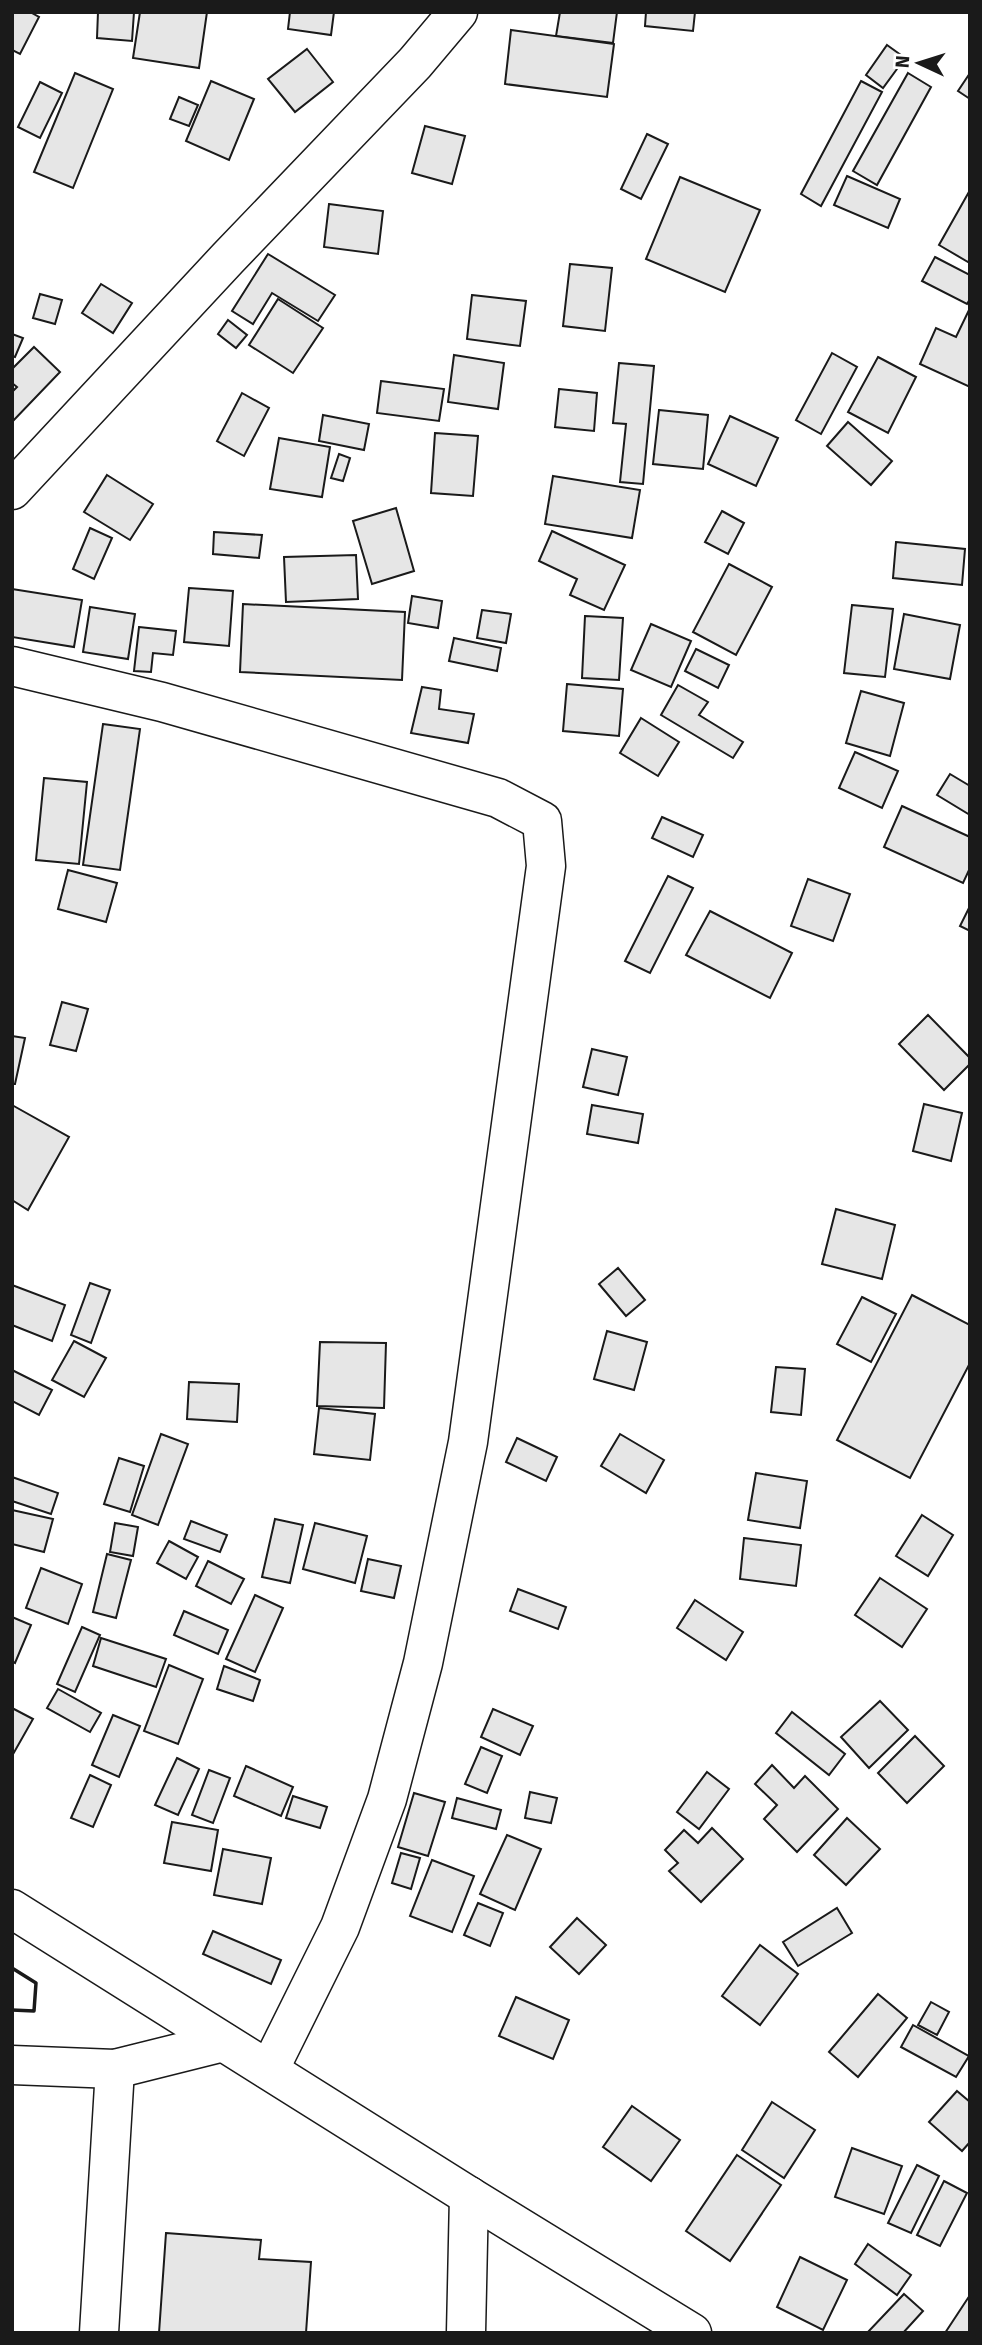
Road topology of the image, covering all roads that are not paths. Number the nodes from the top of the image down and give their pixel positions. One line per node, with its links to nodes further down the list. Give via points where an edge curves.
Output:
1 (458, 12): 2 (street)
2 (12, 490)
3 (12, 666): 8 (street, via 162,702 498,798 542,821 546,866 472,1415 424,1663 387,1799 340,1927)
4 (12, 1909): 5 (street)
5 (223, 2042): 7 (street); 8 (street)
6 (12, 2065): 7 (street)
7 (114, 2069): 10 (street)
8 (269, 2070): 9 (street)
9 (469, 2196): 11 (street); 12 (street)
10 (99, 2333)
11 (466, 2333)
12 (692, 2333)

